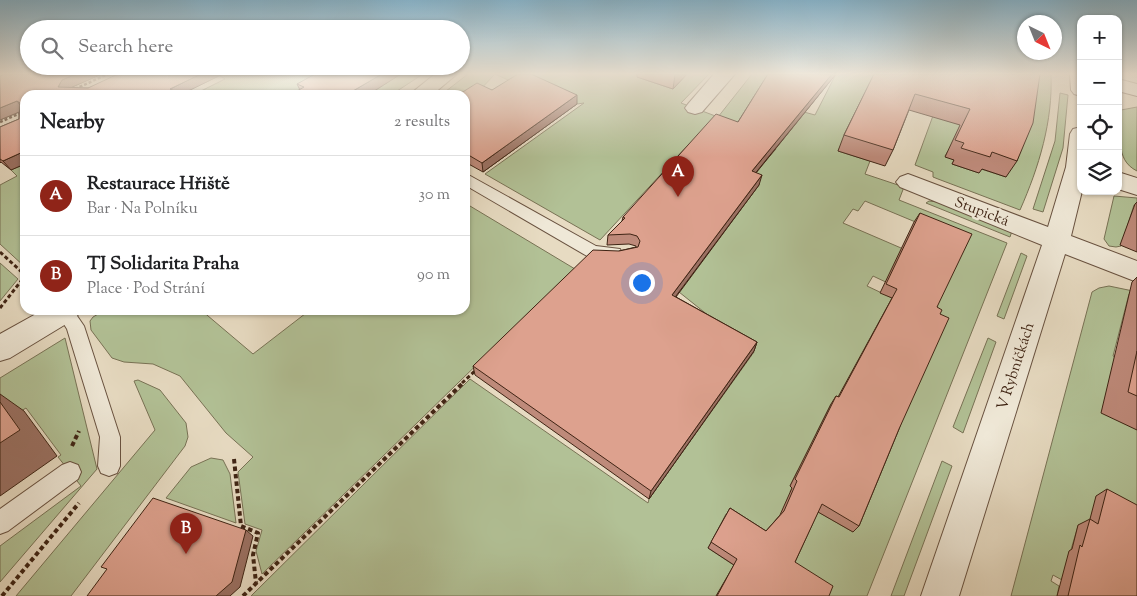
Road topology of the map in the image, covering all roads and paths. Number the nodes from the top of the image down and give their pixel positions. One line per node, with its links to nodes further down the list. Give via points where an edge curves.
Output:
1 (700, 102): 2 (street)
2 (695, 108)
3 (20, 113): 4 (path)
4 (0, 122)
5 (1077, 174): 10 (street, V Rybníčkách)
6 (470, 181): 12 (lane, via 593,252)
7 (1122, 181): 9 (street)
8 (908, 182): 10 (street, Stupická)
9 (1137, 187)
10 (1057, 239): 14 (street, Stupická); 28 (street, V Rybníčkách)
11 (0, 252): 13 (path)
12 (628, 252)
13 (20, 270)
14 (1137, 272)
15 (20, 282): 16 (path)
16 (0, 308)
17 (58, 315): 19 (street)
18 (68, 315): 22 (lane, via 75,326 110,437)
19 (0, 349)
20 (479, 367): 25 (path)
21 (234, 459): 25 (path, via 241,526 258,533 253,555)
22 (109, 466): 26 (path)
23 (70, 472): 24 (lane)
24 (0, 523)
25 (256, 584): 27 (path)
26 (2, 596)
27 (243, 596)
28 (940, 596)

